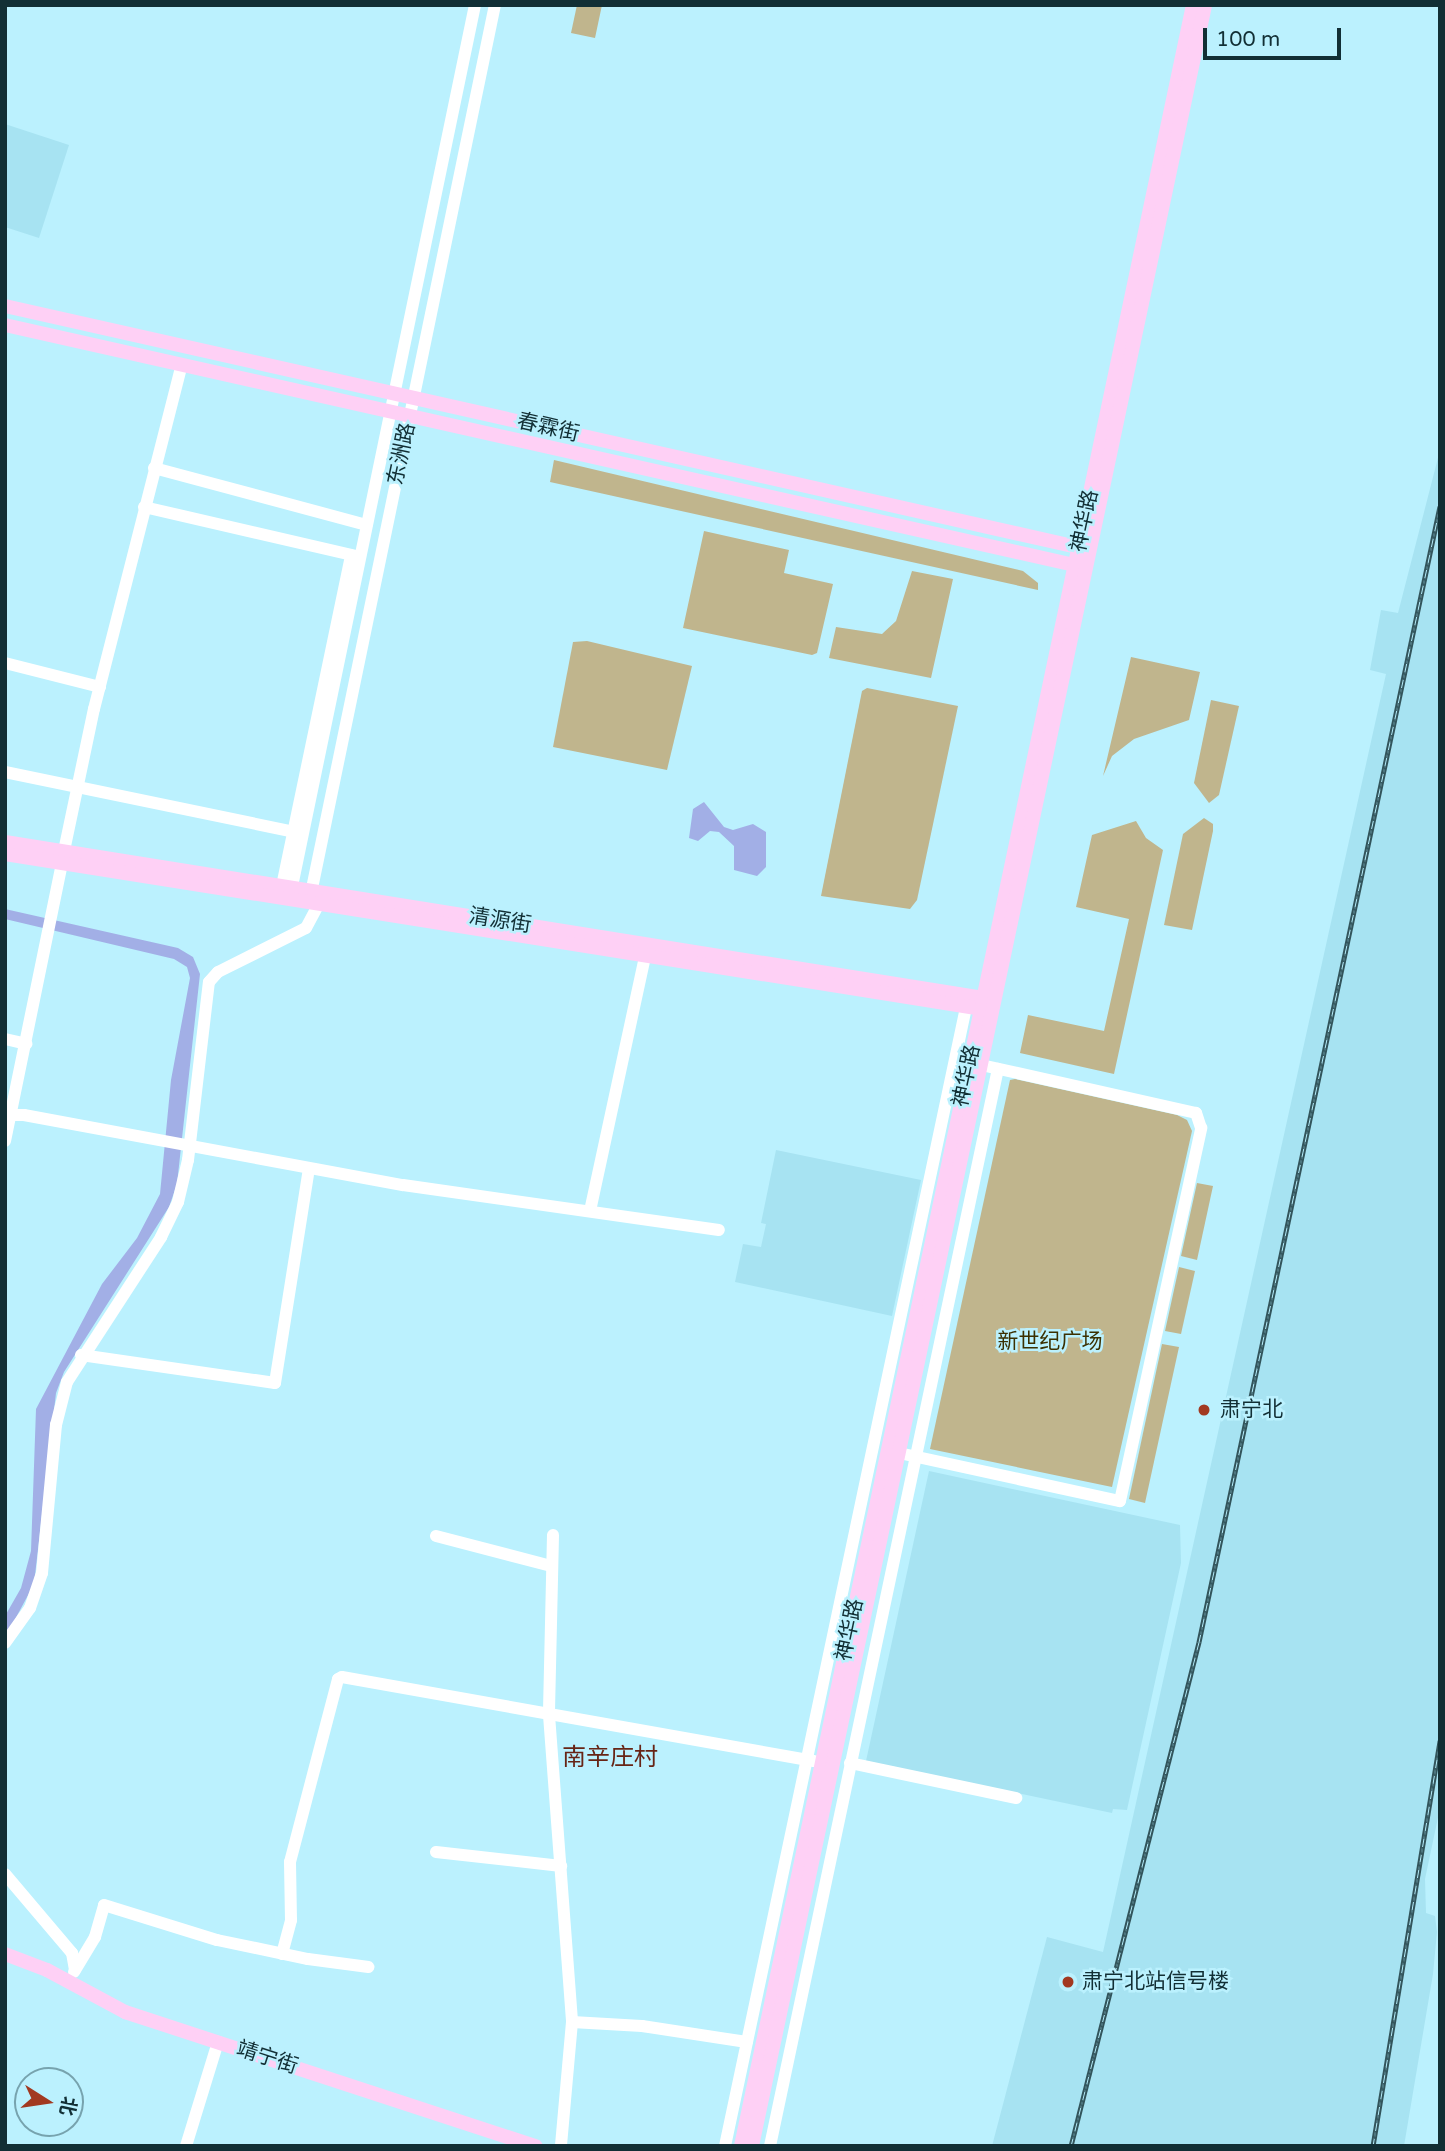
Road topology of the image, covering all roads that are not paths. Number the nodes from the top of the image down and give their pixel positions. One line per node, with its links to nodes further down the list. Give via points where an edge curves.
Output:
1 (475, 5): 8 (street, 东洲路)
2 (495, 5): 9 (street, 东洲路)
3 (1193, 5): 15 (main road, 神华路)
4 (1205, 5): 15 (main road, 神华路)
5 (5, 306): 8 (main road, 春霖街)
6 (5, 325): 7 (main road, 春霖街)
7 (183, 365): 10 (main road, 春霖街); 12 (street)
8 (394, 394): 9 (main road, 春霖街); 10 (street, 东洲路)
9 (414, 398): 11 (street, 东洲路); 15 (main road, 春霖街)
10 (391, 412): 11 (main road, 春霖街); 14 (street, 东洲路)
11 (410, 416): 17 (main road, 春霖街); 27 (street, 东洲路)
12 (154, 468): 13 (street); 14 (street)
13 (144, 507): 16 (street); 19 (street)
14 (367, 525): 16 (street, 东洲路)
15 (1085, 549): 17 (main road, 神华路)
16 (356, 556): 22 (street, 东洲路)
17 (1081, 567): 29 (main road, 神华路)
18 (5, 663): 19 (street)
19 (100, 687): 21 (street)
20 (5, 772): 21 (street)
21 (77, 789): 22 (street); 25 (street)
22 (298, 833): 26 (street, 东洲路)
23 (5, 842): 25 (main road, 清源街)
24 (5, 854): 25 (main road, 清源街)
25 (63, 857): 26 (main road, 清源街); 31 (street)
26 (288, 891): 27 (main road, 清源街)
27 (313, 899): 28 (main road, 清源街); 29 (main road, 清源街); 39 (street, via 306,928 212,975 188,1160 178,1202 161,1237)
28 (645, 956): 29 (main road, 清源街); 37 (street)
29 (984, 1005): 32 (main road, 神华路); 47 (main road, 神华路)
30 (5, 1038): 31 (street)
31 (26, 1044): 34 (street)
32 (981, 1065): 33 (street); 40 (main road, 神华路)
33 (998, 1069): 41 (street); 41 (street, via 1196,1113 1201,1128 1119,1501)
34 (9, 1116): 35 (street); 36 (street, via 24,1115)
35 (5, 1141)
36 (309, 1169): 37 (street); 39 (street, via 275,1383)
37 (590, 1211): 38 (street)
38 (719, 1230)
39 (81, 1355): 45 (street, via 58,1409 42,1573 30,1608)
40 (899, 1453): 41 (street); 65 (main road, 神华路)
41 (915, 1456): 48 (street)
42 (436, 1535): 44 (street)
43 (554, 1535): 44 (street)
44 (551, 1566): 46 (street)
45 (5, 1643)
46 (549, 1715): 47 (street, via 616,1723); 51 (street); 54 (street, via 338,1679 290,1861 291,1920)
47 (814, 1761): 59 (street); 64 (main road, 神华路)
48 (850, 1763): 49 (street); 66 (street)
49 (1016, 1798)
50 (436, 1852): 51 (street)
51 (561, 1866): 57 (street)
52 (5, 1874): 56 (street, via 72,1953 77,1963)
53 (5, 1954): 56 (main road, 靖宁街)
54 (282, 1954): 55 (street); 56 (street, via 104,1905 92,1944)
55 (368, 1966)
56 (72, 1978): 58 (main road, 靖宁街, via 125,2012)
57 (572, 2022): 59 (street, via 642,2026); 62 (street)
58 (218, 2042): 60 (street); 61 (main road, 靖宁街)
59 (747, 2042): 63 (street)
60 (186, 2146)
61 (536, 2146)
62 (561, 2146)
63 (725, 2146)
64 (741, 2146)
65 (752, 2146)
66 (769, 2146)

